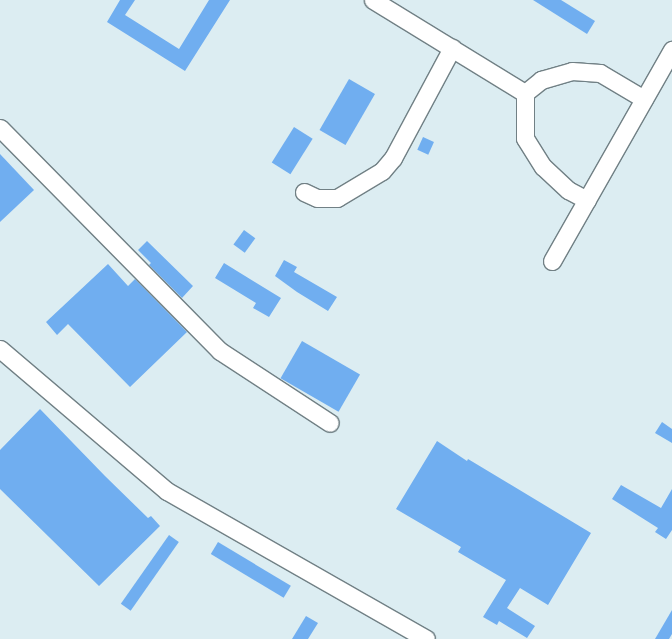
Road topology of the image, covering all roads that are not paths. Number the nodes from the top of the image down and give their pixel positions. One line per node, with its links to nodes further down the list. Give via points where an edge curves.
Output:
1 (373, 0): 2 (lane)
2 (452, 48): 4 (lane); 7 (lane, via 393,158 382,171 337,198 318,198)
3 (672, 50): 5 (lane)
4 (525, 93): 5 (lane, via 542,80 572,71 600,73); 8 (lane, via 525,138 543,167 568,190)
5 (644, 99): 8 (lane)
6 (0, 128): 11 (lane, via 220,351)
7 (304, 192)
8 (587, 200): 9 (lane)
9 (552, 261)
10 (0, 349): 12 (lane, via 167,491)
11 (330, 423)
12 (426, 639)

